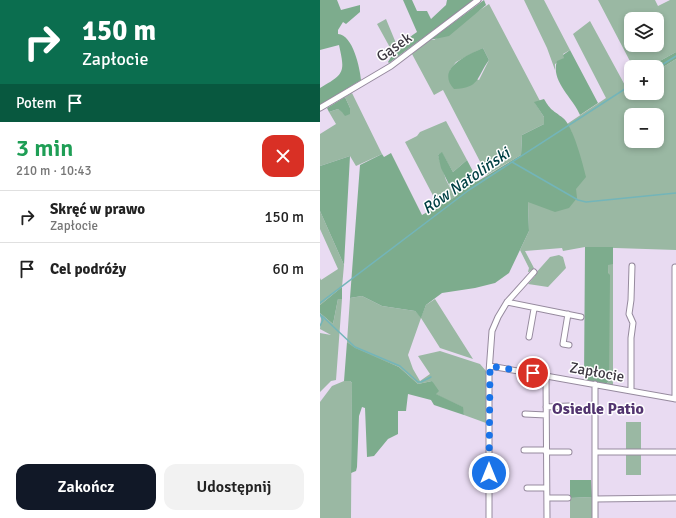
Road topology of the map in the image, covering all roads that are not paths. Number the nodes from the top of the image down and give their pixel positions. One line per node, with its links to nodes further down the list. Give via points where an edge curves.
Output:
1 (478, 0): 2 (street, Gąsek, via 391,66)
2 (320, 108)
3 (632, 266): 15 (street, via 629,314 633,323)
4 (675, 267): 16 (street)
5 (534, 272): 6 (street)
6 (507, 302): 7 (street); 12 (street, via 492,331)
7 (534, 308): 8 (street); 10 (street)
8 (568, 314): 9 (street); 11 (street, via 563,344)
9 (581, 317)
10 (529, 337)
11 (569, 345)
12 (490, 366): 13 (street, Zapłocie); 32 (street)
13 (546, 376): 14 (street, Zapłocie); 18 (street)
14 (595, 384): 15 (street, Zapłocie); 24 (street)
15 (631, 391): 16 (street, Zapłocie)
16 (675, 399)
17 (569, 406): 18 (street)
18 (546, 407): 20 (street)
19 (525, 414): 20 (street)
20 (546, 414): 22 (street)
21 (524, 450): 22 (street)
22 (546, 451): 23 (street); 27 (street)
23 (569, 452)
24 (595, 452): 25 (street); 30 (street)
25 (676, 452)
26 (527, 488): 27 (street)
27 (546, 488): 28 (street)
28 (546, 498): 29 (street); 33 (street)
29 (568, 498)
30 (595, 498): 31 (street); 34 (street)
31 (676, 498)
32 (489, 518)
33 (547, 518)
34 (595, 518)

